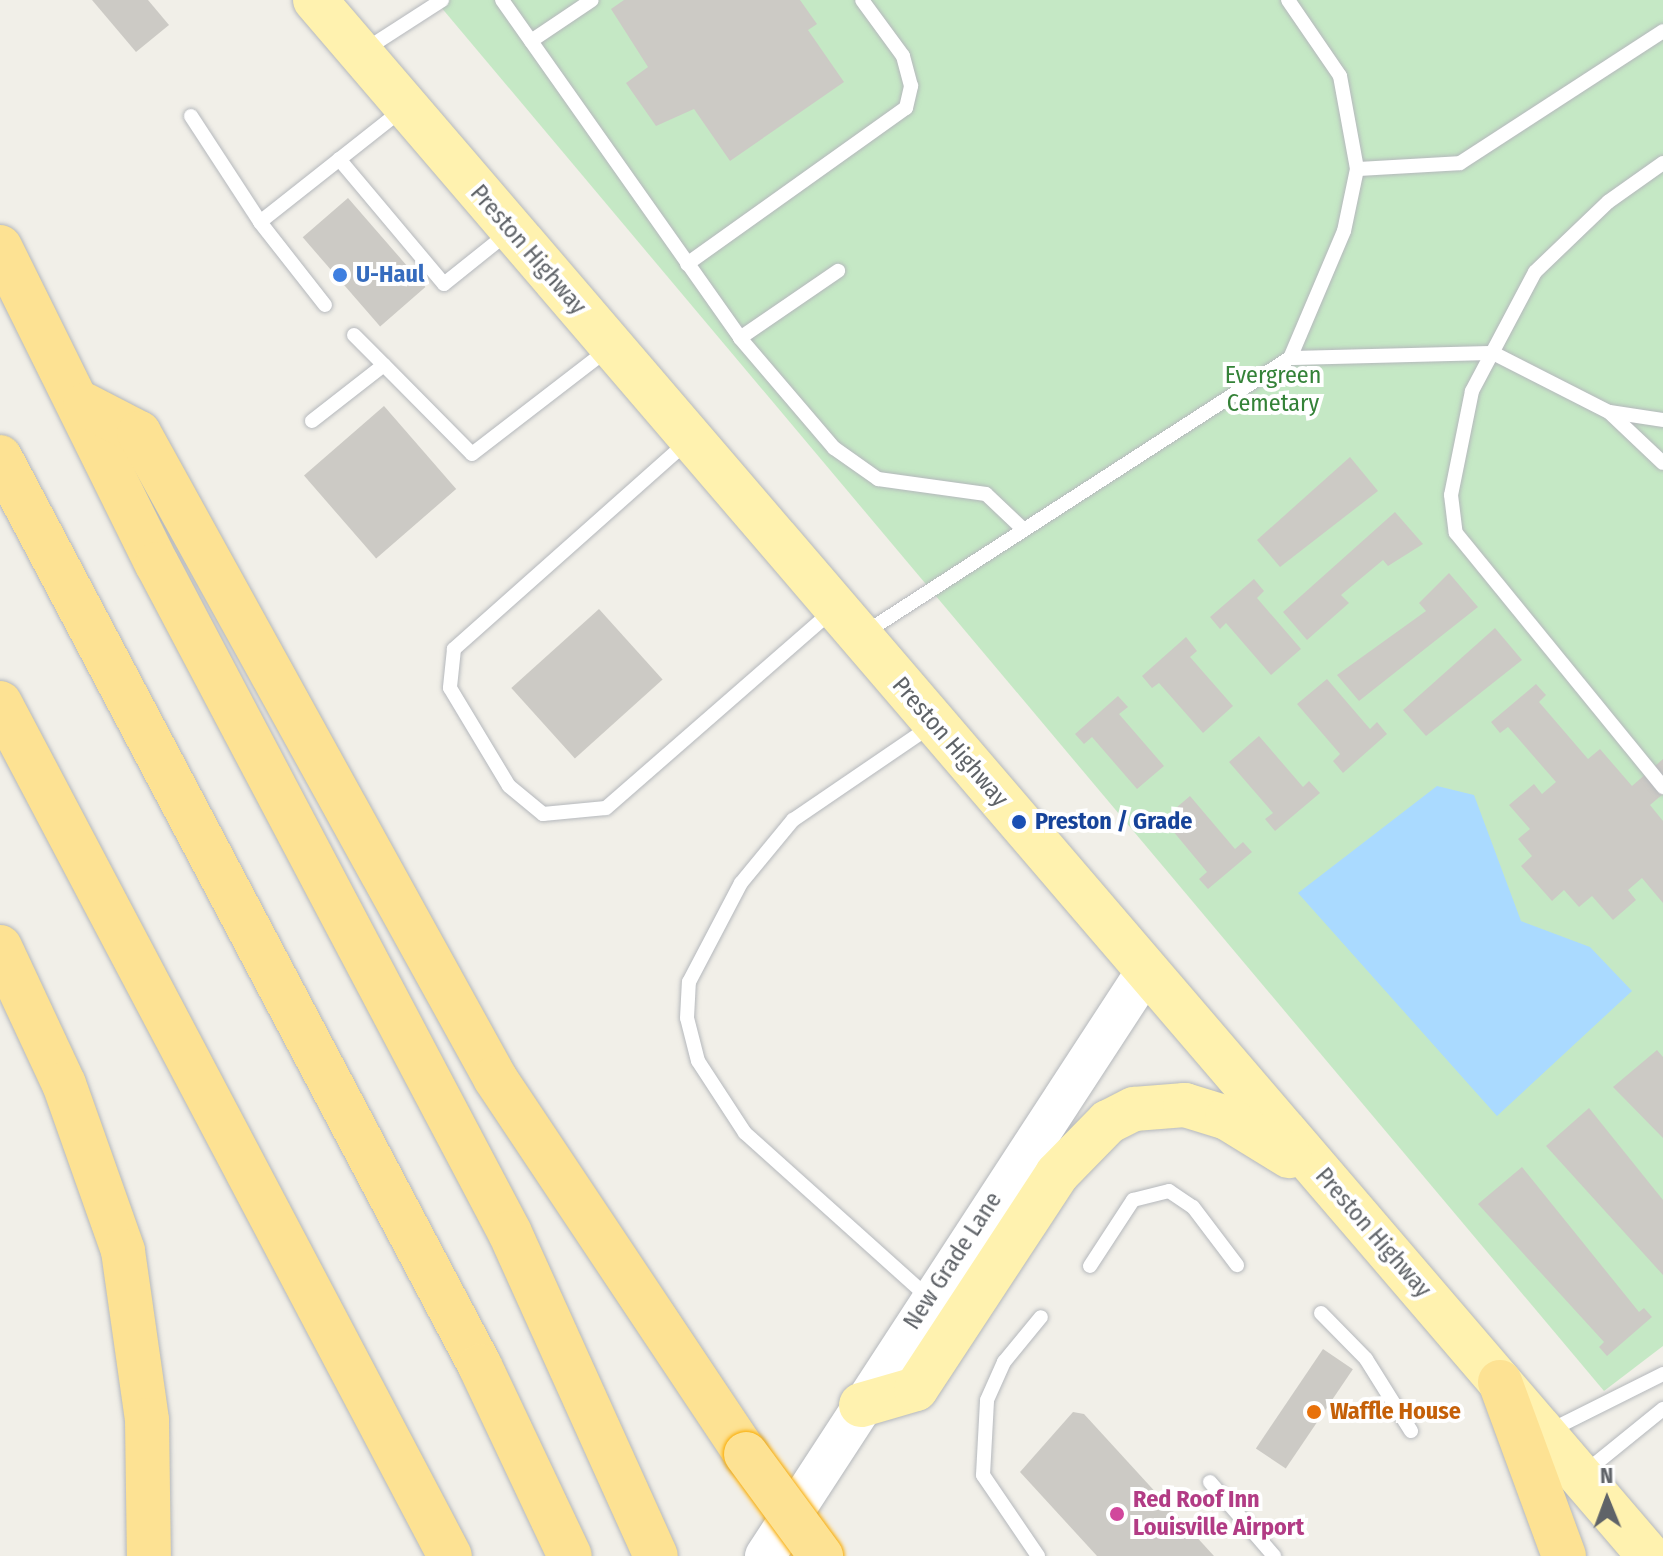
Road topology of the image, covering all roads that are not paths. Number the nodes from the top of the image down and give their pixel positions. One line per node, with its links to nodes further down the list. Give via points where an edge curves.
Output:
1 (315, 0): 9 (main road, Preston Highway)
2 (442, 0): 9 (lane)
3 (502, 0): 8 (lane)
4 (592, 0): 8 (lane)
5 (862, 0): 18 (lane, via 903,56 911,86 906,108)
6 (1288, 0): 14 (lane, via 1340,76)
7 (1663, 31): 14 (lane, via 1460,163)
8 (531, 41): 18 (lane)
9 (359, 53): 10 (main road, Preston Highway)
10 (406, 108): 12 (lane); 16 (main road, Preston Highway)
11 (191, 116): 15 (lane)
12 (339, 159): 15 (lane); 16 (lane, via 444,284)
13 (1663, 163): 24 (lane, via 1608,202 1535,272)
14 (1357, 169): 25 (lane, via 1344,231)
15 (260, 222): 20 (lane)
16 (511, 230): 23 (main road, Preston Highway)
17 (0, 247): 27 (highway)
18 (687, 264): 22 (lane)
19 (838, 271): 22 (lane)
20 (325, 305)
21 (354, 335): 26 (lane)
22 (740, 338): 34 (lane, via 834,448 878,479 986,494)
23 (611, 347): 26 (lane, via 472,454); 31 (main road, Preston Highway)
24 (1493, 353): 25 (lane); 28 (lane); 38 (lane, via 1458,442 1451,495 1456,533)
25 (1290, 358): 34 (lane)
26 (384, 365): 30 (lane)
27 (85, 405): 58 (highway, via 129,509 510,1233); 60 (highway, bridge, via 139,433 495,1078 746,1454)
28 (1609, 412): 29 (lane); 33 (lane)
29 (1663, 420)
30 (312, 421)
31 (690, 439): 35 (main road, Preston Highway); 35 (lane, via 454,649 450,688 509,786 543,814 606,808)
32 (0, 457): 57 (highway, via 480,1366)
33 (1663, 463)
34 (1024, 530): 35 (lane)
35 (848, 622): 37 (main road, Preston Highway)
36 (0, 703): 56 (highway)
37 (935, 723): 40 (main road, Preston Highway); 44 (lane, via 793,820 708,935 689,982 687,1018 698,1061 745,1133)
38 (1663, 787)
39 (0, 947): 55 (highway, via 64,1084 123,1251 147,1420)
40 (1146, 971): 41 (main road, Preston Highway); 44 (main road, New Grade Lane)
41 (1327, 1180): 48 (main road, Preston Highway); 49 (main road, via 1216,1113 1173,1104 1126,1112 1091,1134 1065,1164 916,1389)
42 (1237, 1265): 43 (lane, via 1193,1207 1169,1191 1133,1200)
43 (1090, 1266)
44 (929, 1298): 49 (main road, New Grade Lane)
45 (1321, 1313): 51 (lane, via 1366,1359)
46 (1041, 1317): 61 (lane, via 1004,1362 987,1400 983,1475)
47 (1663, 1374): 52 (lane)
48 (1500, 1382): 52 (main road, Preston Highway); 63 (highway)
49 (861, 1405): 59 (main road, New Grade Lane)
50 (1663, 1409): 53 (lane)
51 (1411, 1431)
52 (1544, 1433): 53 (main road, Preston Highway)
53 (1580, 1475): 64 (main road, Preston Highway)
54 (1210, 1482): 62 (lane)
55 (149, 1556)
56 (450, 1556)
57 (570, 1556)
58 (656, 1556)
59 (765, 1556)
60 (821, 1556)
61 (1038, 1556)
62 (1274, 1556)
63 (1564, 1556)
64 (1649, 1556)

